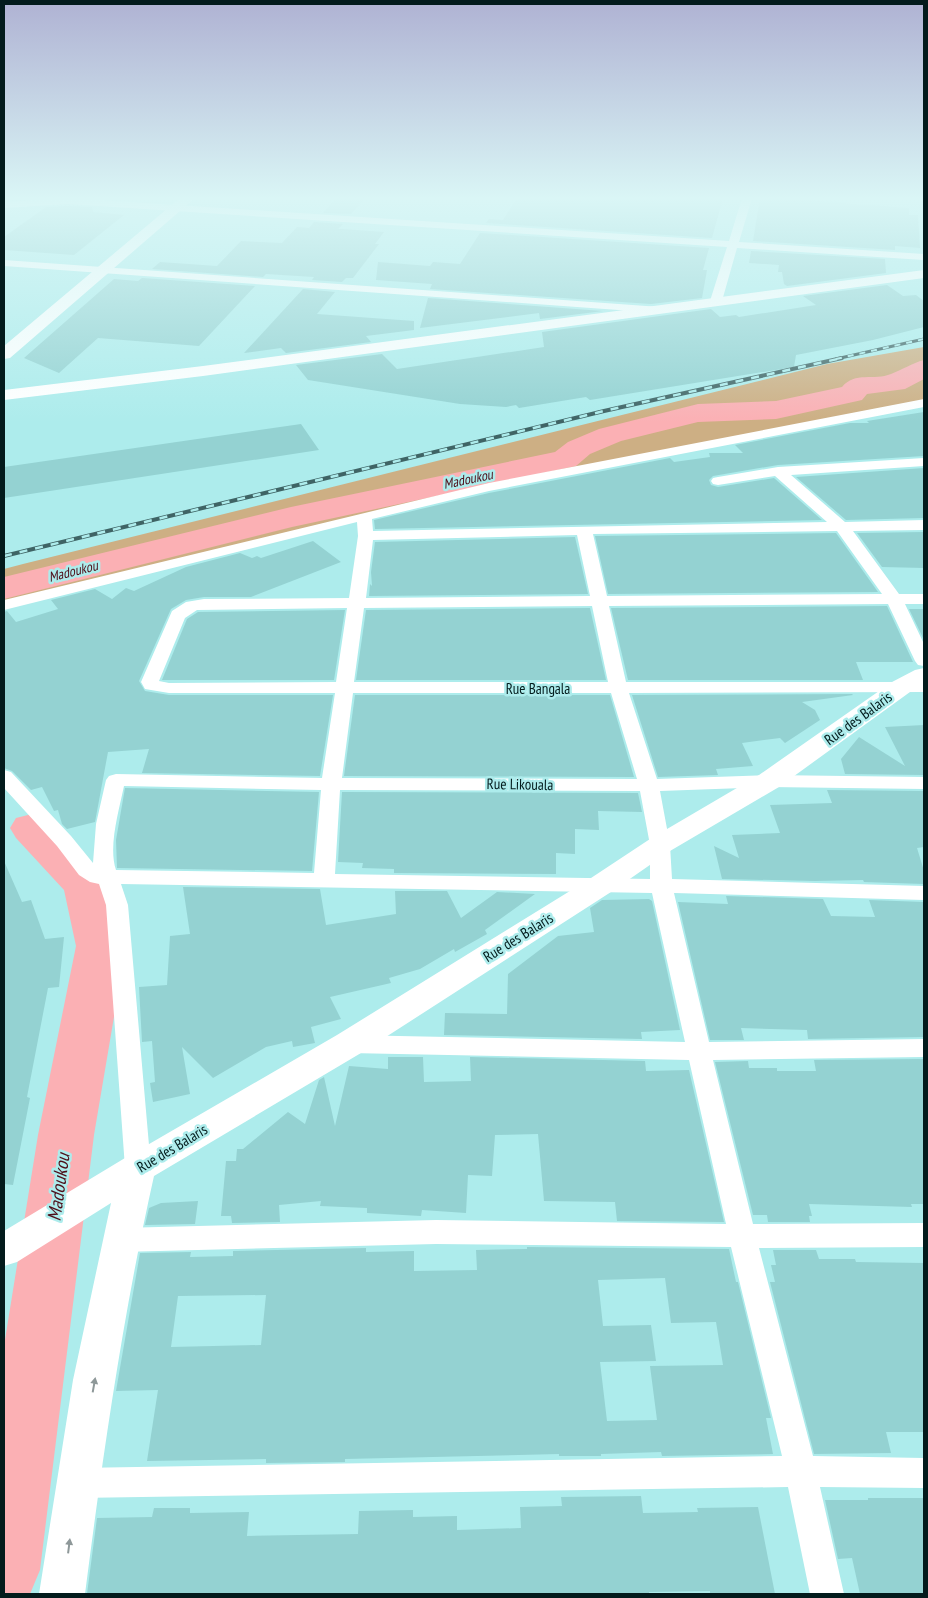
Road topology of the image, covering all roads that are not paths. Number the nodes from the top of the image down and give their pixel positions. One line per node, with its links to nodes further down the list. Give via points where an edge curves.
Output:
1 (99, 273): 7 (main road)
2 (138, 273): 6 (street)
3 (726, 273): 5 (street)
4 (924, 274): 5 (street)
5 (716, 302): 6 (street)
6 (660, 310): 8 (street)
7 (4, 354)
8 (9, 396)
9 (924, 403): 13 (street, via 550,474)
10 (924, 462): 11 (street)
11 (778, 471): 12 (street); 15 (street)
12 (718, 481)
13 (364, 516): 17 (street); 22 (street)
14 (924, 525): 15 (street)
15 (843, 528): 16 (street); 18 (street)
16 (584, 530): 17 (street); 20 (street)
17 (366, 536): 21 (street)
18 (894, 598): 19 (street); 20 (street); 23 (street)
19 (924, 599)
20 (599, 602): 21 (street); 26 (street)
21 (358, 604): 25 (street); 25 (street, Rue Bangala, via 192,606 178,615 150,682 151,685 169,688)
22 (4, 605)
23 (924, 661)
24 (917, 683): 26 (street, Rue Bangala); 28 (main road, Rue des Balaris)
25 (346, 687): 26 (street, Rue Bangala); 30 (street)
26 (619, 689): 31 (street)
27 (4, 776): 32 (street)
28 (769, 781): 29 (street, Rue Likouala); 31 (street, Rue Likouala); 33 (main road, Rue des Balaris)
29 (924, 783)
30 (331, 784): 31 (street, Rue Likouala); 34 (street, Rue Likouala, via 116,780 103,848); 35 (street)
31 (649, 785): 33 (street)
32 (13, 799): 34 (street, via 64,841 87,870)
33 (660, 845): 36 (main road, Rue des Balaris); 37 (street)
34 (107, 878): 35 (street); 42 (street, via 117,905)
35 (324, 879): 36 (street)
36 (601, 885): 37 (street); 39 (main road, Rue des Balaris)
37 (661, 886): 38 (street); 41 (street)
38 (924, 893)
39 (349, 1044): 41 (street); 42 (main road, Rue des Balaris)
40 (924, 1048): 41 (street)
41 (699, 1051): 44 (street)
42 (121, 1178): 45 (main road); 46 (main road, Rue des Balaris)
43 (924, 1235): 44 (street)
44 (742, 1236): 45 (street, via 436,1232); 47 (street)
45 (120, 1240): 49 (main road, one-way to 45)
46 (4, 1250)
47 (801, 1471): 48 (street); 49 (street); 51 (street)
48 (924, 1472)
49 (77, 1483): 50 (main road, one-way to 49)
50 (62, 1594)
51 (827, 1594)

